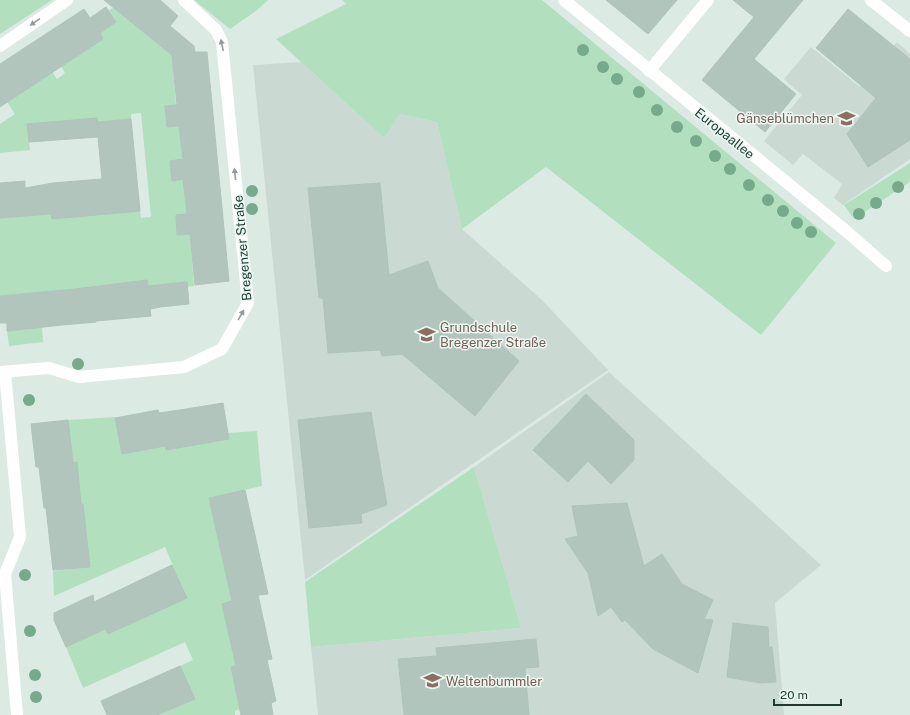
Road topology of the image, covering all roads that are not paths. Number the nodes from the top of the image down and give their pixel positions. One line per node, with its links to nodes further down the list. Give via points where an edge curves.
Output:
1 (67, 0): 7 (street, one-way to 7)
2 (184, 0): 10 (street, Bregenzer Straße, one-way to 2, via 49,368 79,377 184,367 222,349 248,303 222,42 216,30)
3 (564, 0): 8 (street, Europaallee)
4 (708, 0): 8 (street)
5 (871, 0): 6 (street)
6 (910, 31)
7 (0, 46)
8 (650, 71): 9 (street, Europaallee)
9 (886, 266)
10 (2, 372): 11 (street, via 20,537 5,574)
11 (17, 715)

